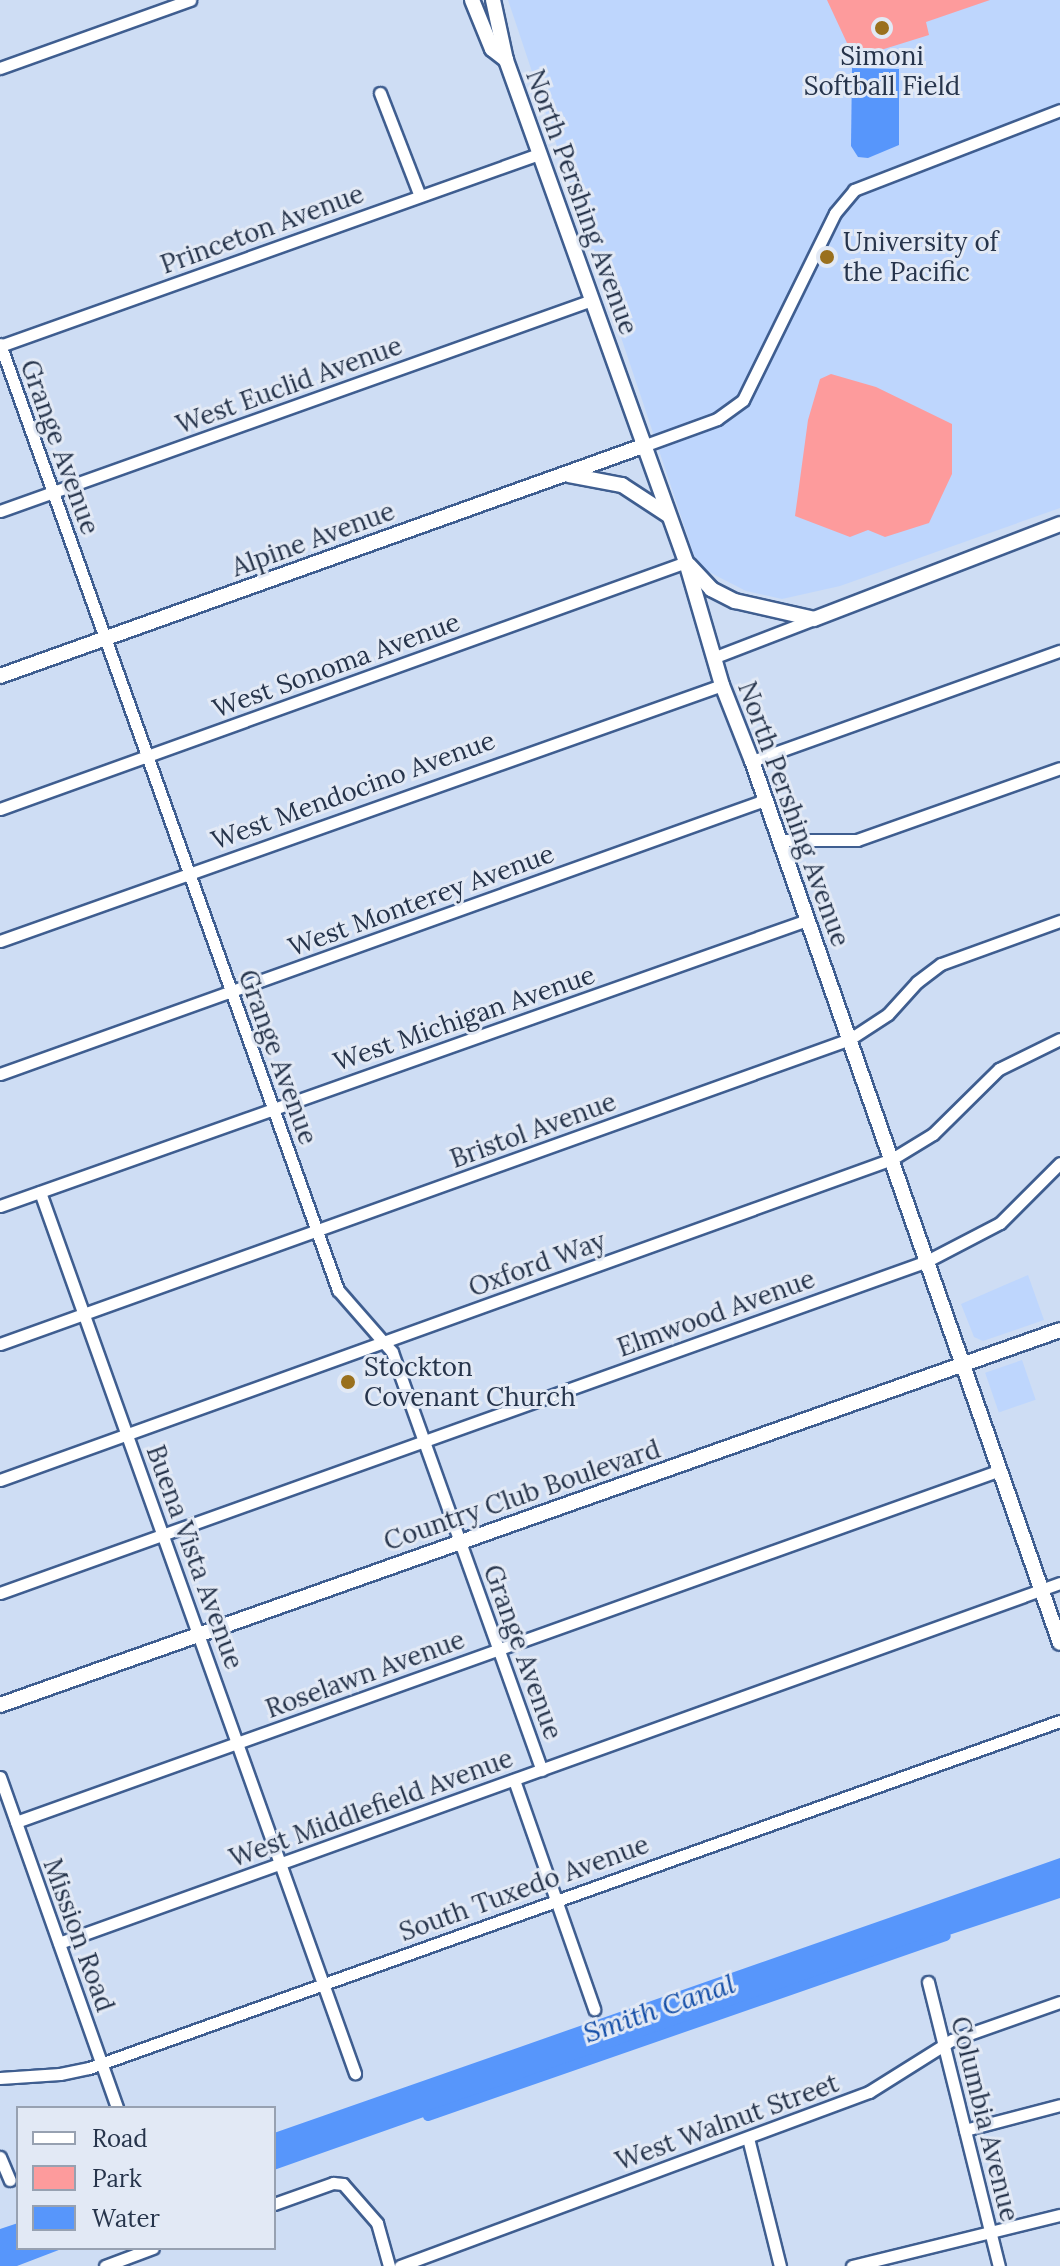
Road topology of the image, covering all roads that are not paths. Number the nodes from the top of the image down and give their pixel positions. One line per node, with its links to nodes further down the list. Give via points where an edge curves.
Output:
1 (190, 0): 5 (street)
2 (472, 0): 4 (street, via 492,49)
3 (493, 0): 4 (street, North Pershing Avenue)
4 (506, 60): 8 (street, North Pershing Avenue)
5 (0, 68)
6 (380, 93): 9 (street)
7 (1060, 110): 12 (street, via 854,190 835,213 743,400 717,419)
8 (539, 154): 9 (street, Princeton Avenue); 10 (street, North Pershing Avenue)
9 (420, 196): 11 (street, Princeton Avenue)
10 (592, 300): 12 (street, North Pershing Avenue); 14 (street, West Euclid Avenue)
11 (0, 345): 14 (street, Grange Avenue)
12 (643, 446): 13 (street, Alpine Avenue); 16 (street, North Pershing Avenue)
13 (565, 474): 16 (street, via 622,485); 20 (street, Alpine Avenue)
14 (52, 492): 15 (street, West Euclid Avenue); 20 (street, Grange Avenue)
15 (0, 511)
16 (668, 515): 18 (street, North Pershing Avenue)
17 (1060, 524): 19 (street)
18 (686, 562): 19 (street, via 711,589 735,601); 22 (street, North Pershing Avenue); 25 (street, West Sonoma Avenue)
19 (814, 619): 22 (street)
20 (105, 639): 23 (street, Alpine Avenue); 25 (street, Grange Avenue)
21 (1060, 651): 26 (street)
22 (713, 658): 24 (street, North Pershing Avenue)
23 (0, 676)
24 (722, 685): 26 (street, North Pershing Avenue); 31 (street, West Mendocino Avenue)
25 (148, 756): 29 (street, West Sonoma Avenue); 31 (street, Grange Avenue)
26 (752, 761): 28 (street, North Pershing Avenue)
27 (1060, 768): 30 (street, via 857,840)
28 (765, 800): 30 (street, North Pershing Avenue); 35 (street, West Monterey Avenue)
29 (0, 809)
30 (779, 840): 32 (street, North Pershing Avenue)
31 (189, 874): 34 (street, West Mendocino Avenue); 35 (street, Grange Avenue)
32 (807, 920): 36 (street, North Pershing Avenue); 39 (street, West Michigan Avenue)
33 (1060, 921): 36 (street, Bristol Avenue, via 941,964 888,1014)
34 (0, 941)
35 (231, 991): 38 (street, West Monterey Avenue); 39 (street, Grange Avenue)
36 (850, 1039): 40 (street, North Pershing Avenue); 44 (street, Bristol Avenue)
37 (1060, 1039): 40 (street, Oxford Way, via 999,1069 933,1134)
38 (0, 1074)
39 (273, 1108): 42 (street, West Michigan Avenue); 44 (street, Grange Avenue)
40 (892, 1159): 45 (street, North Pershing Avenue); 48 (street, Oxford Way)
41 (1060, 1163): 45 (street, Elmwood Avenue, via 1000,1223)
42 (40, 1192): 43 (street, West Michigan Avenue); 46 (street, Buena Vista Avenue)
43 (0, 1206)
44 (317, 1231): 46 (street, Bristol Avenue); 48 (street, Grange Avenue, via 338,1290)
45 (927, 1261): 50 (street, North Pershing Avenue); 52 (street, Elmwood Avenue)
46 (84, 1314): 49 (street, Bristol Avenue); 51 (street, Buena Vista Avenue)
47 (1060, 1330): 50 (street, Country Club Boulevard)
48 (382, 1342): 51 (street, Oxford Way); 52 (street, Grange Avenue, via 392,1352)
49 (0, 1344)
50 (964, 1364): 53 (street, North Pershing Avenue); 56 (street, Country Club Boulevard)
51 (127, 1435): 54 (street, Oxford Way); 55 (street, Buena Vista Avenue)
52 (424, 1442): 55 (street, Elmwood Avenue); 56 (street, Grange Avenue)
53 (1000, 1470): 58 (street, North Pershing Avenue); 62 (street, Roselawn Avenue)
54 (0, 1480)
55 (163, 1535): 59 (street, Elmwood Avenue); 60 (street, Buena Vista Avenue)
56 (460, 1542): 60 (street, Country Club Boulevard); 62 (street, Grange Avenue)
57 (1060, 1583): 58 (street, West Middlefield Avenue)
58 (1041, 1590): 61 (street, North Pershing Avenue); 66 (street, West Middlefield Avenue)
59 (0, 1593)
60 (199, 1635): 63 (street, Country Club Boulevard); 65 (street, Buena Vista Avenue)
61 (1060, 1643)
62 (499, 1650): 65 (street, Roselawn Avenue); 66 (street, Grange Avenue)
63 (0, 1705)
64 (1060, 1721): 71 (street, South Tuxedo Avenue)
65 (237, 1744): 69 (street, Roselawn Avenue); 70 (street, Buena Vista Avenue)
66 (542, 1770): 68 (street, West Middlefield Avenue)
67 (0, 1777): 69 (street, Mission Road)
68 (514, 1780): 70 (street, West Middlefield Avenue); 71 (street)
69 (16, 1822): 72 (street, Mission Road)
70 (281, 1864): 72 (street, West Middlefield Avenue); 74 (street, Buena Vista Avenue)
71 (555, 1899): 74 (street, South Tuxedo Avenue); 76 (street)
72 (59, 1943): 78 (street, Mission Road)
73 (928, 1982): 77 (street, Columbia Avenue)
74 (324, 1984): 78 (street, South Tuxedo Avenue); 79 (street, Buena Vista Avenue)
75 (1060, 2002): 77 (street, West Walnut Street)
76 (594, 2009)
77 (943, 2045): 83 (street, Columbia Avenue); 84 (street, West Walnut Street, via 869,2092)
78 (102, 2063): 80 (street, South Tuxedo Avenue, via 60,2074); 82 (street, Mission Road)
79 (355, 2073)
80 (0, 2078)
81 (1060, 2105): 83 (street)
82 (116, 2106)
83 (965, 2130): 89 (street, Columbia Avenue)
84 (748, 2138): 93 (street, West Walnut Street); 94 (street)
85 (0, 2157): 86 (street)
86 (10, 2180)
87 (276, 2203): 92 (street, via 343,2184 377,2223)
88 (1060, 2215): 89 (street)
89 (991, 2232): 95 (street); 96 (street, Columbia Avenue)
90 (148, 2250): 91 (street)
91 (105, 2266)
92 (389, 2266)
93 (400, 2266)
94 (780, 2266)
95 (852, 2266)
96 (999, 2266)

